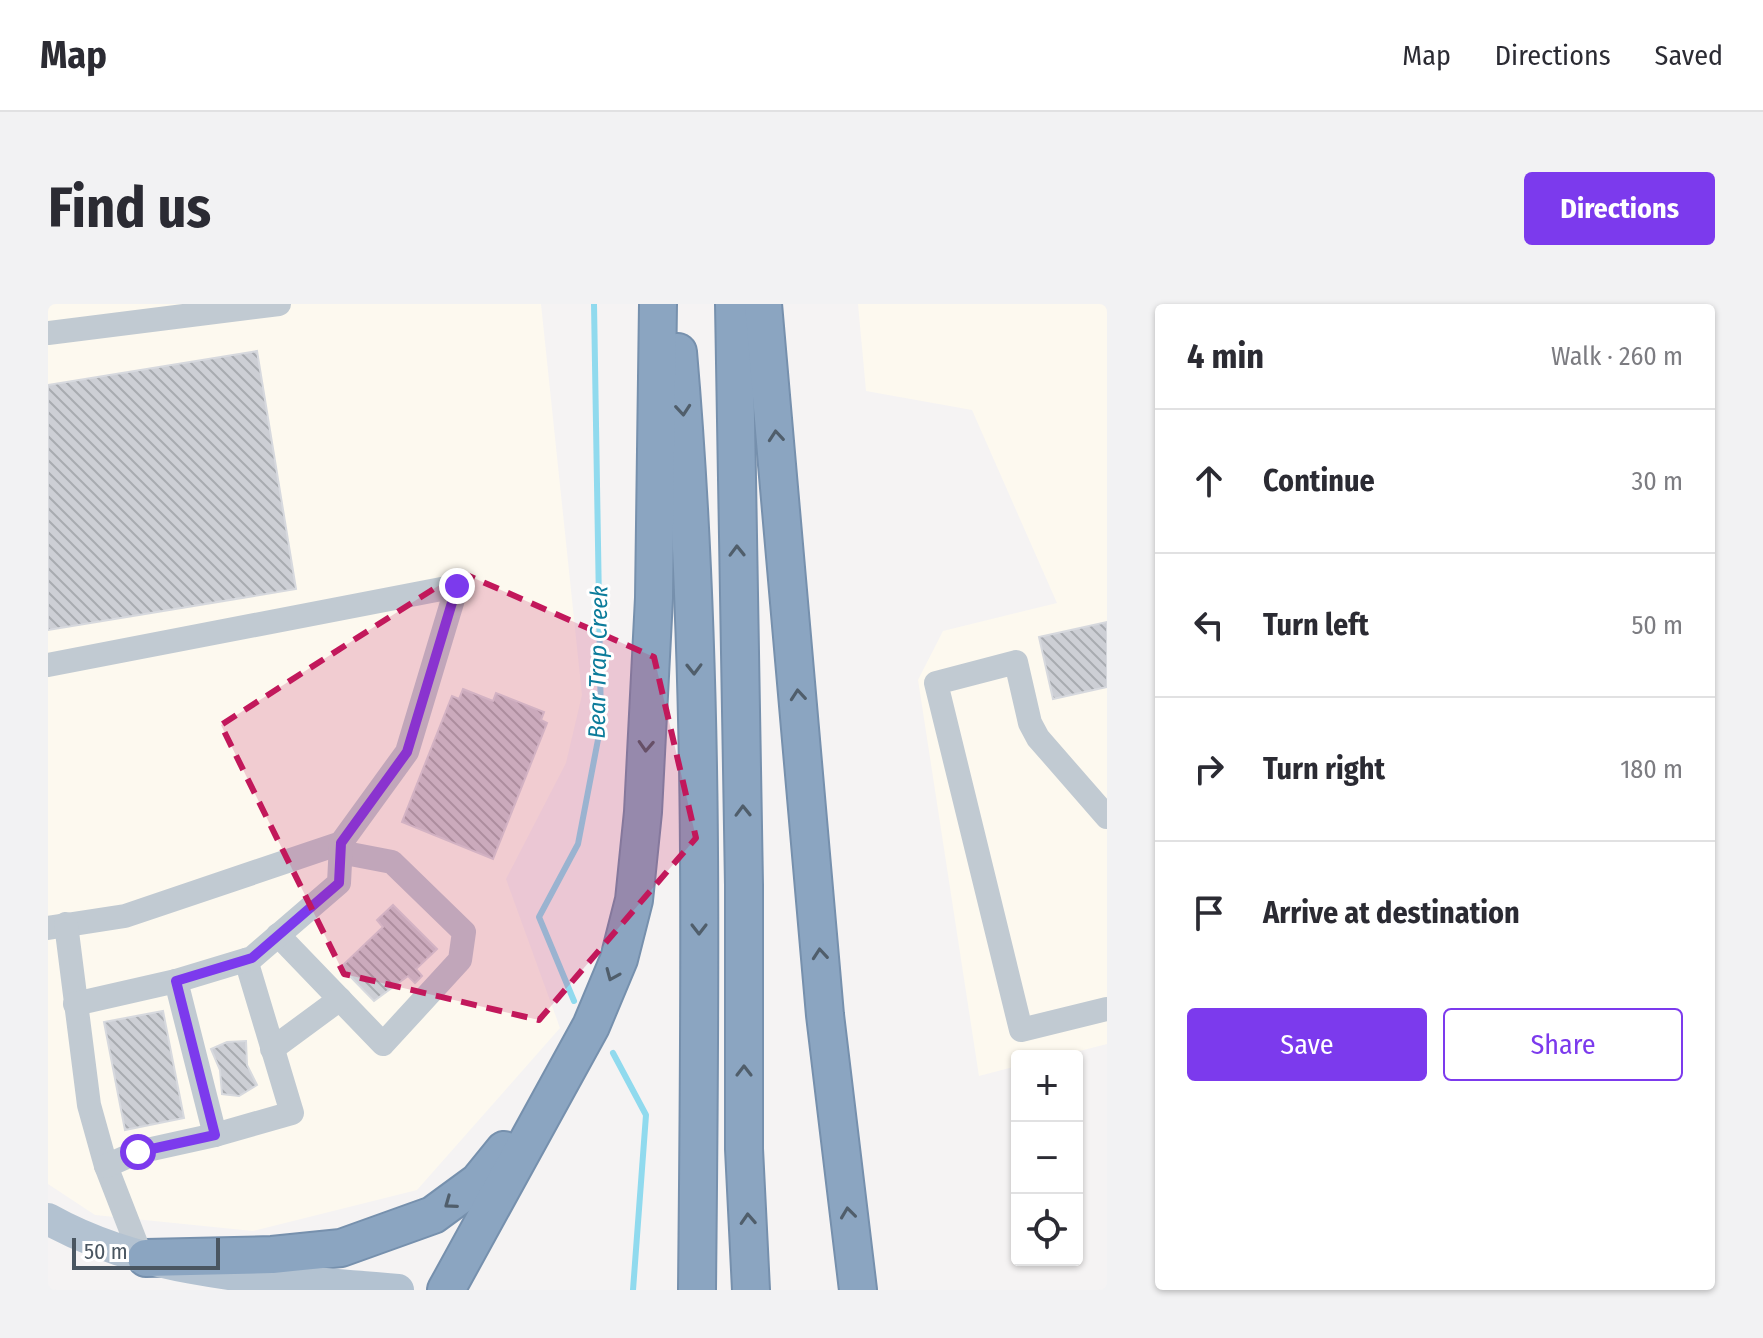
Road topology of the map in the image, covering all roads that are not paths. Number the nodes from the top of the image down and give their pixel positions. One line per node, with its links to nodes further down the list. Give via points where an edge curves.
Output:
1 (279, 304): 6 (lane)
2 (658, 304): 18 (highway, one-way to 18, via 654,598 634,900 619,959)
3 (673, 304): 25 (highway, one-way to 25, via 689,482 699,886)
4 (734, 304): 26 (highway, one-way to 4, via 744,1149)
5 (763, 304): 27 (highway, one-way to 5, via 825,1015)
6 (48, 333)
7 (48, 665): 9 (lane, via 457,586 407,752)
8 (1107, 817): 16 (lane, via 1038,738 1016,662 936,683 1021,1030)
9 (340, 847): 10 (lane, via 125,916); 11 (lane, via 339,883); 14 (lane, via 392,862 464,932 460,960 383,1044)
10 (57, 926): 15 (lane)
11 (278, 935): 12 (lane); 14 (lane)
12 (246, 960): 13 (lane); 17 (lane)
13 (176, 981): 15 (lane); 19 (lane)
14 (340, 999): 17 (lane)
15 (75, 1004): 20 (lane, via 89,1105)
16 (1107, 1009)
17 (272, 1049): 19 (lane, via 292,1113)
18 (559, 1084): 22 (highway, one-way to 22, via 478,1182 433,1215 341,1248); 24 (highway)
19 (215, 1135): 20 (lane, via 138,1152)
20 (106, 1166): 22 (lane)
21 (48, 1219): 22 (main road, via 75,1234)
22 (144, 1257): 23 (main road, via 235,1274)
23 (398, 1290)
24 (446, 1290)
25 (697, 1290)
26 (751, 1290)
27 (858, 1290)

